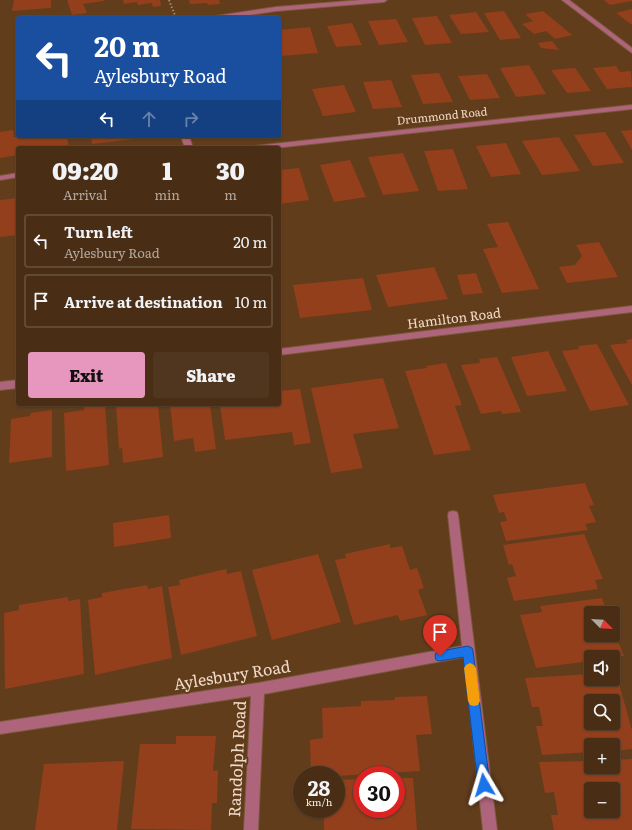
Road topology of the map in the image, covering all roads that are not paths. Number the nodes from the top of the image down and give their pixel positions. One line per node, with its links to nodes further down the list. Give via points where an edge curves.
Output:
1 (384, 0): 3 (street, via 276,9)
2 (565, 0): 4 (street)
3 (229, 16)
4 (632, 52)
5 (632, 107): 6 (street, Drummond Road)
6 (272, 146)
7 (16, 175): 8 (street)
8 (0, 178)
9 (632, 309): 10 (street, Hamilton Road)
10 (281, 352)
11 (16, 384): 12 (street)
12 (0, 386)
13 (453, 515): 14 (street)
14 (468, 651): 15 (street, Aylesbury Road); 18 (street)
15 (258, 689): 16 (street, Aylesbury Road); 17 (street, Randolph Road)
16 (0, 728)
17 (251, 830)
18 (490, 830)

